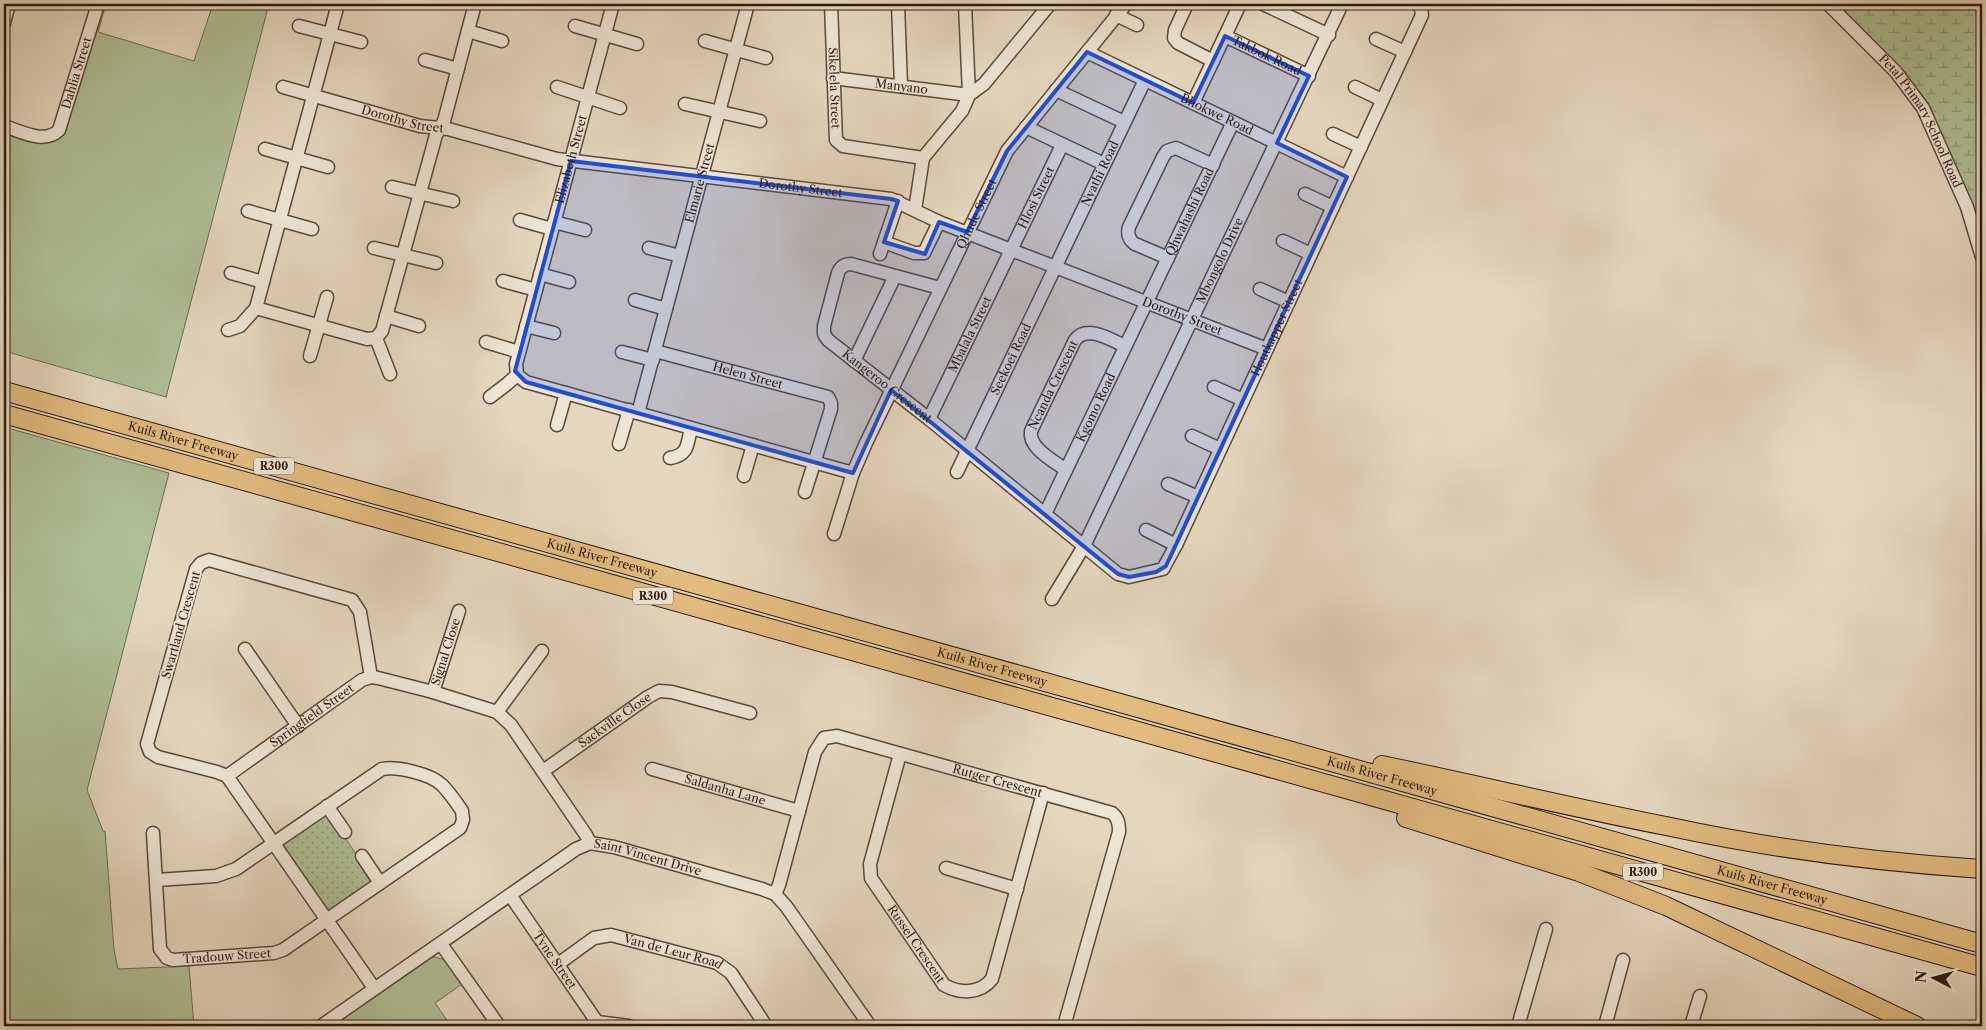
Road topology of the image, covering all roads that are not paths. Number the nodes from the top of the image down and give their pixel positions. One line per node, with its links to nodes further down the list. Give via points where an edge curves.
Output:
1 (9, 4): 19 (street)
2 (98, 4): 59 (street, Dahlia Street, via 61,127 56,134 40,137)
3 (338, 4): 24 (street)
4 (613, 4): 25 (street, Elizabeth Street)
5 (748, 4): 33 (street, Elmarie Street)
6 (831, 4): 41 (street, Sikelela Street)
7 (898, 4): 43 (street)
8 (965, 4): 49 (street)
9 (1050, 4): 49 (street, via 984,84)
10 (1126, 4): 18 (street, Qhude Street)
11 (1187, 4): 38 (street, via 1174,38)
12 (1240, 4): 27 (street)
13 (1262, 4): 26 (street)
14 (1342, 4): 26 (street, Mbongolo Drive)
15 (1420, 4): 35 (street, Houtkapper Street, via 1422,15)
16 (1828, 4): 97 (street, Petal Primary School Road, via 1896,72 1923,108 1963,198)
17 (472, 5): 23 (street)
18 (1116, 15): 20 (street); 34 (street, Qhude Street)
19 (4, 23)
20 (1137, 25)
21 (299, 26): 24 (street)
22 (575, 26): 25 (street)
23 (468, 31): 29 (street); 39 (street)
24 (330, 34): 31 (street); 48 (street)
25 (605, 35): 32 (street); 50 (street, Elizabeth Street)
26 (1329, 35): 40 (street, Mbongolo Drive)
27 (1225, 36): 38 (street); 40 (street, Takbok Road)
28 (1376, 39): 35 (street)
29 (502, 41)
30 (705, 41): 33 (street)
31 (361, 42)
32 (637, 44)
33 (736, 49): 36 (street); 55 (street, Elmarie Street)
34 (1087, 52): 42 (street, Bhokwe Road); 47 (street, Qhude Street)
35 (1405, 52): 51 (street, Houtkapper Street)
36 (766, 58)
37 (425, 60): 39 (street)
38 (1213, 61): 52 (street)
39 (458, 69): 61 (street)
40 (1309, 76): 63 (street, Mbongolo Drive)
41 (834, 78): 43 (street, Manyano); 68 (street, Sikelela Street, via 835,138 838,143 846,147)
42 (1144, 80): 52 (street, Bhokwe Road); 57 (street, Nyathi Road)
43 (901, 86): 49 (street, Manyano)
44 (283, 87): 48 (street, Dorothy Street)
45 (557, 87): 50 (street, Elizabeth Street)
46 (1355, 87): 51 (street)
47 (1056, 90): 57 (street); 60 (street, Qhude Street)
48 (314, 95): 61 (street, Dorothy Street); 67 (street)
49 (969, 95): 68 (street, via 962,111)
50 (588, 97): 54 (street, Elizabeth Street); 69 (street, Elizabeth Street)
51 (1382, 100): 65 (street, Houtkapper Street)
52 (1192, 103): 58 (street, Bhokwe Road)
53 (685, 104): 55 (street)
54 (620, 108)
55 (719, 112): 56 (street); 73 (street, Elmarie Street)
56 (760, 121)
57 (1124, 122): 70 (street, Nyathi Road)
58 (1233, 122): 63 (street, Bhokwe Road); 71 (street, Qhwahashi Road)
59 (4, 126)
60 (1026, 128): 64 (street); 89 (street, Qhude Street, via 1003,158)
61 (440, 129): 69 (street, Dorothy Street); 76 (street)
62 (1333, 134): 65 (street)
63 (1277, 143): 74 (street, Bhokwe Road); 117 (street, Mbongolo Drive)
64 (1062, 145): 70 (street); 93 (street, Hlosi Street)
65 (1361, 147): 74 (street, Houtkapper Street)
66 (265, 150): 67 (street)
67 (297, 158): 72 (street); 83 (street)
68 (923, 158): 81 (street)
69 (571, 161): 73 (street, Dorothy Street); 86 (street, Elizabeth Street)
70 (1104, 164): 100 (street, Nyathi Road)
71 (1213, 165): 98 (street, Qhwahashi Road); 98 (street, via 1176,148 1167,151 1129,227 1130,240 1135,244)
72 (328, 167)
73 (702, 176): 79 (street, Dorothy Street); 96 (street, Elmarie Street)
74 (1347, 176): 80 (street, Houtkapper Street)
75 (392, 187): 76 (street)
76 (420, 194): 78 (street); 95 (street)
77 (1305, 194): 80 (street)
78 (453, 201)
79 (898, 201): 81 (street, Dorothy Street); 85 (street, via 882,248 924,252)
80 (1333, 207): 94 (street, Houtkapper Street)
81 (915, 210): 85 (street, Dorothy Street)
82 (248, 211): 83 (street)
83 (280, 220): 87 (street); 105 (street)
84 (520, 220): 86 (street)
85 (939, 222): 89 (street, Dorothy Street)
86 (553, 225): 88 (street); 102 (street, Elizabeth Street)
87 (312, 229)
88 (585, 230)
89 (967, 232): 93 (street, Dorothy Street); 107 (street, Qhude Street)
90 (1283, 241): 94 (street)
91 (374, 248): 95 (street)
92 (649, 248): 96 (street)
93 (1011, 250): 100 (street, Dorothy Street); 142 (street, Mbalala Street)
94 (1311, 254): 113 (street, Houtkapper Street)
95 (403, 255): 99 (street); 116 (street)
96 (680, 256): 115 (street, Elmarie Street)
97 (1982, 257)
98 (1168, 258): 112 (street, Qhwahashi Road)
99 (436, 263)
100 (1055, 267): 112 (street, Dorothy Street); 149 (street, Seekoei Road)
101 (231, 272): 105 (street)
102 (540, 274): 106 (street); 109 (street, Elizabeth Street)
103 (895, 276): 107 (street, Kangeroo Crescent); 131 (street); 131 (street, Kangeroo Crescent, via 852,264 843,266 839,271 824,334)
104 (503, 281): 109 (street)
105 (263, 282): 114 (street)
106 (569, 282)
107 (940, 288): 135 (street, Qhude Street)
108 (1260, 289): 113 (street)
109 (536, 290): 120 (street, Elizabeth Street)
110 (327, 297): 118 (street)
111 (635, 300): 115 (street)
112 (1147, 302): 117 (street, Dorothy Street); 125 (street, Kgomo Road)
113 (1289, 302): 126 (street, Houtkapper Street)
114 (256, 308): 118 (street); 121 (street, via 240,326)
115 (666, 309): 129 (street, Elmarie Street)
116 (386, 316): 119 (street); 123 (street, via 382,331)
117 (1193, 320): 126 (street, Dorothy Street); 163 (street, Mbongolo Drive)
118 (318, 325): 123 (street, via 368,339); 130 (street)
119 (419, 326)
120 (526, 326): 122 (street); 127 (street, Elizabeth Street)
121 (228, 330)
122 (554, 334)
123 (376, 338): 132 (street)
124 (486, 342): 127 (street)
125 (1126, 346): 152 (street, Kgomo Road); 152 (street, Ncanda Crescent, via 1092,332 1079,335 1032,427 1030,435 1034,445)
126 (1267, 349): 139 (street, Houtkapper Street)
127 (519, 352): 133 (street, Elizabeth Street)
128 (622, 352): 129 (street)
129 (654, 355): 140 (street, Elmarie Street); 151 (street, Helen Street, via 825,395 831,403 831,410)
130 (310, 356)
131 (854, 361): 135 (street, Kangeroo Crescent)
132 (390, 374)
133 (516, 375): 137 (street, via 522,380); 138 (street)
134 (1214, 387): 139 (street)
135 (891, 390): 142 (street, Kangeroo Crescent); 154 (street, Qhude Street)
136 (4, 391): 174 (highway, Kuils River Freeway / R300)
137 (566, 393): 140 (street); 143 (street)
138 (490, 397)
139 (1243, 400): 148 (street, Houtkapper Street)
140 (634, 412): 144 (street); 146 (street, Elmarie Street)
141 (4, 414): 178 (highway, Kuils River Freeway / R300)
142 (929, 419): 149 (street, Kangeroo Crescent)
143 (556, 425)
144 (691, 428): 147 (street); 150 (street, via 684,453)
145 (1192, 436): 148 (street)
146 (619, 444)
147 (753, 445): 151 (street); 155 (street)
148 (1220, 449): 158 (street, Houtkapper Street)
149 (967, 450): 153 (street, Seekoei Road); 159 (street, Kangeroo Crescent)
150 (670, 458)
151 (815, 462): 154 (street); 157 (street)
152 (1066, 470): 159 (street, Kgomo Road)
153 (957, 472)
154 (854, 473): 161 (street, Qhude Street)
155 (744, 476)
156 (1168, 484): 158 (street)
157 (805, 492)
158 (1198, 497): 162 (street, Houtkapper Street)
159 (1045, 514): 163 (street, Kangeroo Crescent)
160 (1146, 530): 162 (street)
161 (834, 534)
162 (1176, 545): 163 (street, Houtkapper Street, via 1163,569 1128,577 1118,574)
163 (1084, 546): 164 (street, Mbongolo Drive)
164 (1052, 599)
165 (459, 611): 169 (street, Signal Close)
166 (245, 649): 172 (street)
167 (542, 650): 170 (street)
168 (371, 677): 169 (street); 172 (street, Springfield Street, via 362,680); 177 (street, Swartland Crescent, via 360,612 352,600 209,560 201,563 193,579 148,739 148,749 158,757)
169 (433, 692): 170 (street)
170 (498, 712): 176 (street, via 511,725)
171 (750, 713): 176 (street, Sackville Close, via 659,691)
172 (298, 726): 177 (street, Springfield Street)
173 (900, 754): 179 (street, Rutger Crescent); 181 (street, Rutger Crescent, via 837,736 824,738 815,752); 191 (street, Russel Crescent, via 870,864 871,878 944,985 960,991 975,990 982,989 992,979)
174 (1312, 757): 188 (highway, via 1374,764 1672,828 1779,846 1863,858); 197 (highway, Kuils River Freeway / R300)
175 (652, 769): 181 (street, Saldanha Lane)
176 (542, 771): 185 (street)
177 (226, 776): 184 (street)
178 (1303, 778): 200 (highway, Kuils River Freeway / R300); 213 (highway, via 1356,802 1624,889)
179 (1043, 792): 191 (street, Russel Crescent); 209 (street, Rutger Crescent, via 1112,813 1119,824)
180 (327, 806): 182 (street); 184 (street, Tradouw Street); 190 (street, Tradouw Street, via 376,771 394,767 436,780 462,811 464,820 460,828)
181 (799, 811): 192 (street, Rutger Crescent)
182 (345, 832)
183 (153, 833): 189 (street, Tradouw Street)
184 (274, 842): 189 (street, via 225,874); 194 (street)
185 (590, 844): 192 (street, Saint Vincent Drive, via 614,847); 193 (street, Saint Vincent Drive, via 576,849)
186 (362, 856): 190 (street)
187 (946, 868): 191 (street)
188 (1982, 868)
189 (157, 880): 194 (street, Tradouw Street, via 160,949 173,960 274,953)
190 (380, 883): 194 (street, Tradouw Street)
191 (1017, 889)
192 (775, 894): 208 (street)
193 (510, 895): 196 (street, Saint Vincent Drive); 199 (street, Tyne Street)
194 (327, 920): 201 (street)
195 (1546, 929): 210 (street)
196 (441, 944): 201 (street, Saint Vincent Drive); 205 (street)
197 (1982, 944)
198 (1623, 960): 211 (street)
199 (558, 964): 203 (street, Tyne Street); 207 (street, Van de Leur Road, via 594,938 611,935 712,961 731,973)
200 (1982, 967)
201 (374, 988): 204 (street, Saint Vincent Drive)
202 (1700, 996): 212 (street)
203 (596, 1024): 206 (street)
204 (321, 1026)
205 (499, 1026)
206 (629, 1026)
207 (766, 1026)
208 (870, 1026)
209 (1064, 1026)
210 (1518, 1026)
211 (1605, 1026)
212 (1691, 1026)
213 (1917, 1026)

